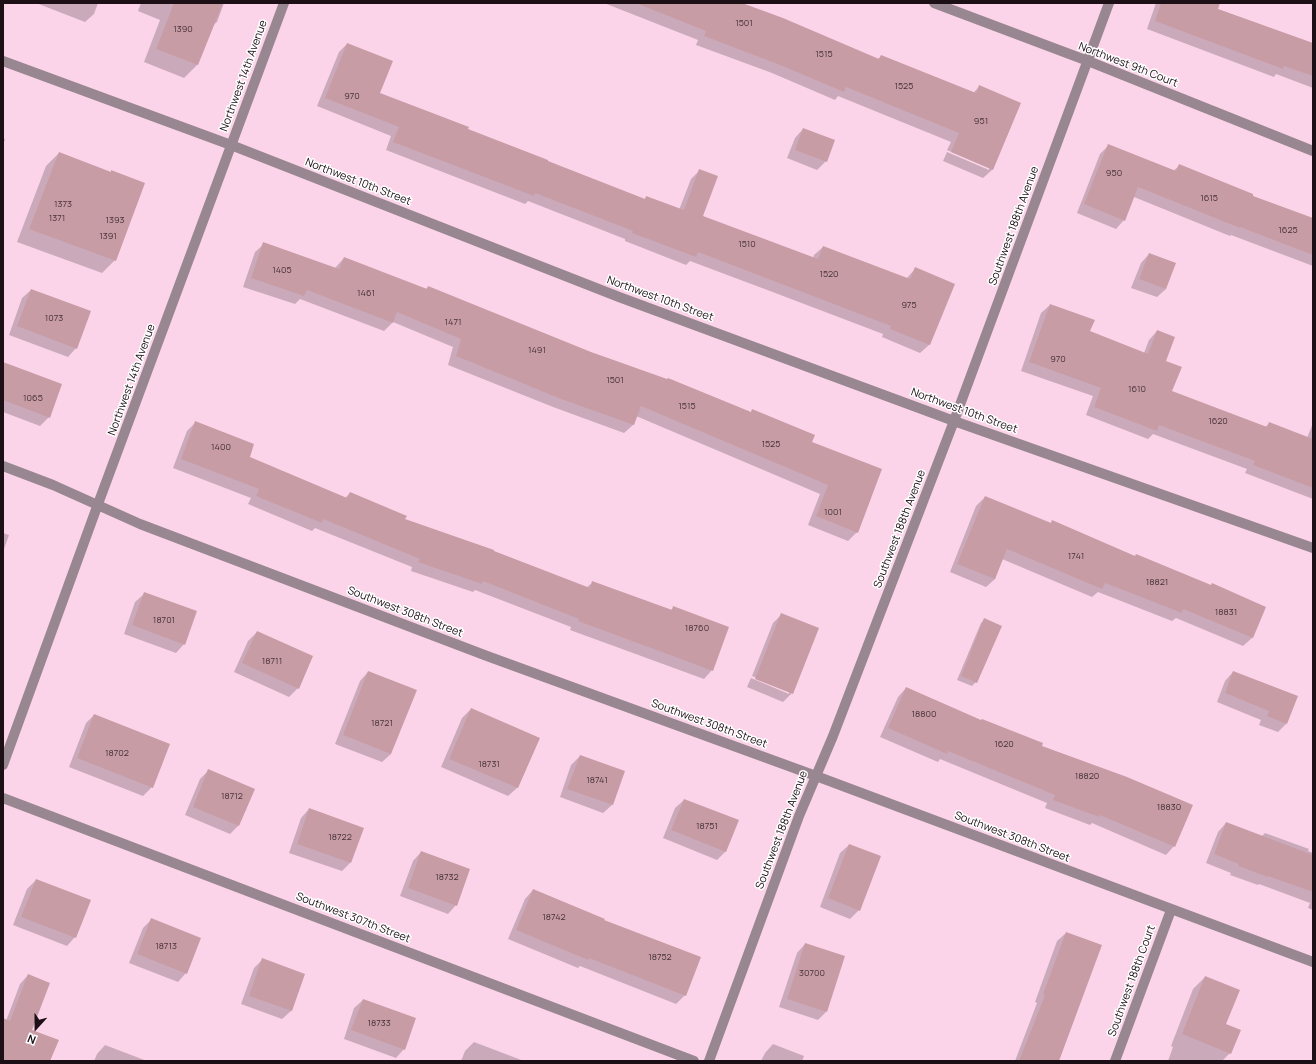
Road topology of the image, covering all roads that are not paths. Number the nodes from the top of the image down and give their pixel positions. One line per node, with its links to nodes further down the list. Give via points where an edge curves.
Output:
1 (284, 3): 6 (street, Northwest 14th Avenue)
2 (934, 3): 5 (street, Northwest 9th Court)
3 (1109, 3): 5 (street, Southwest 188th Avenue)
4 (3, 61): 6 (street, Northwest 10th Street)
5 (1088, 61): 7 (street, Northwest 9th Court); 8 (street, Southwest 188th Avenue)
6 (231, 145): 8 (street, Northwest 10th Street, via 619,297); 10 (street, Northwest 14th Avenue)
7 (1313, 151)
8 (954, 421): 11 (street, Northwest 10th Street); 13 (street, Southwest 188th Avenue)
9 (3, 466): 10 (street, Southwest 308th Street)
10 (98, 504): 12 (street, Northwest 14th Avenue); 13 (street, Southwest 308th Street, via 140,524 488,656)
11 (1313, 548)
12 (3, 765)
13 (816, 776): 15 (street, Southwest 308th Street); 18 (street, Southwest 188th Avenue)
14 (3, 798): 17 (street, Southwest 307th Street)
15 (1171, 910): 16 (street, Southwest 308th Street); 19 (street, Southwest 188th Court)
16 (1313, 962)
17 (694, 1061)
18 (709, 1061)
19 (1115, 1061)

